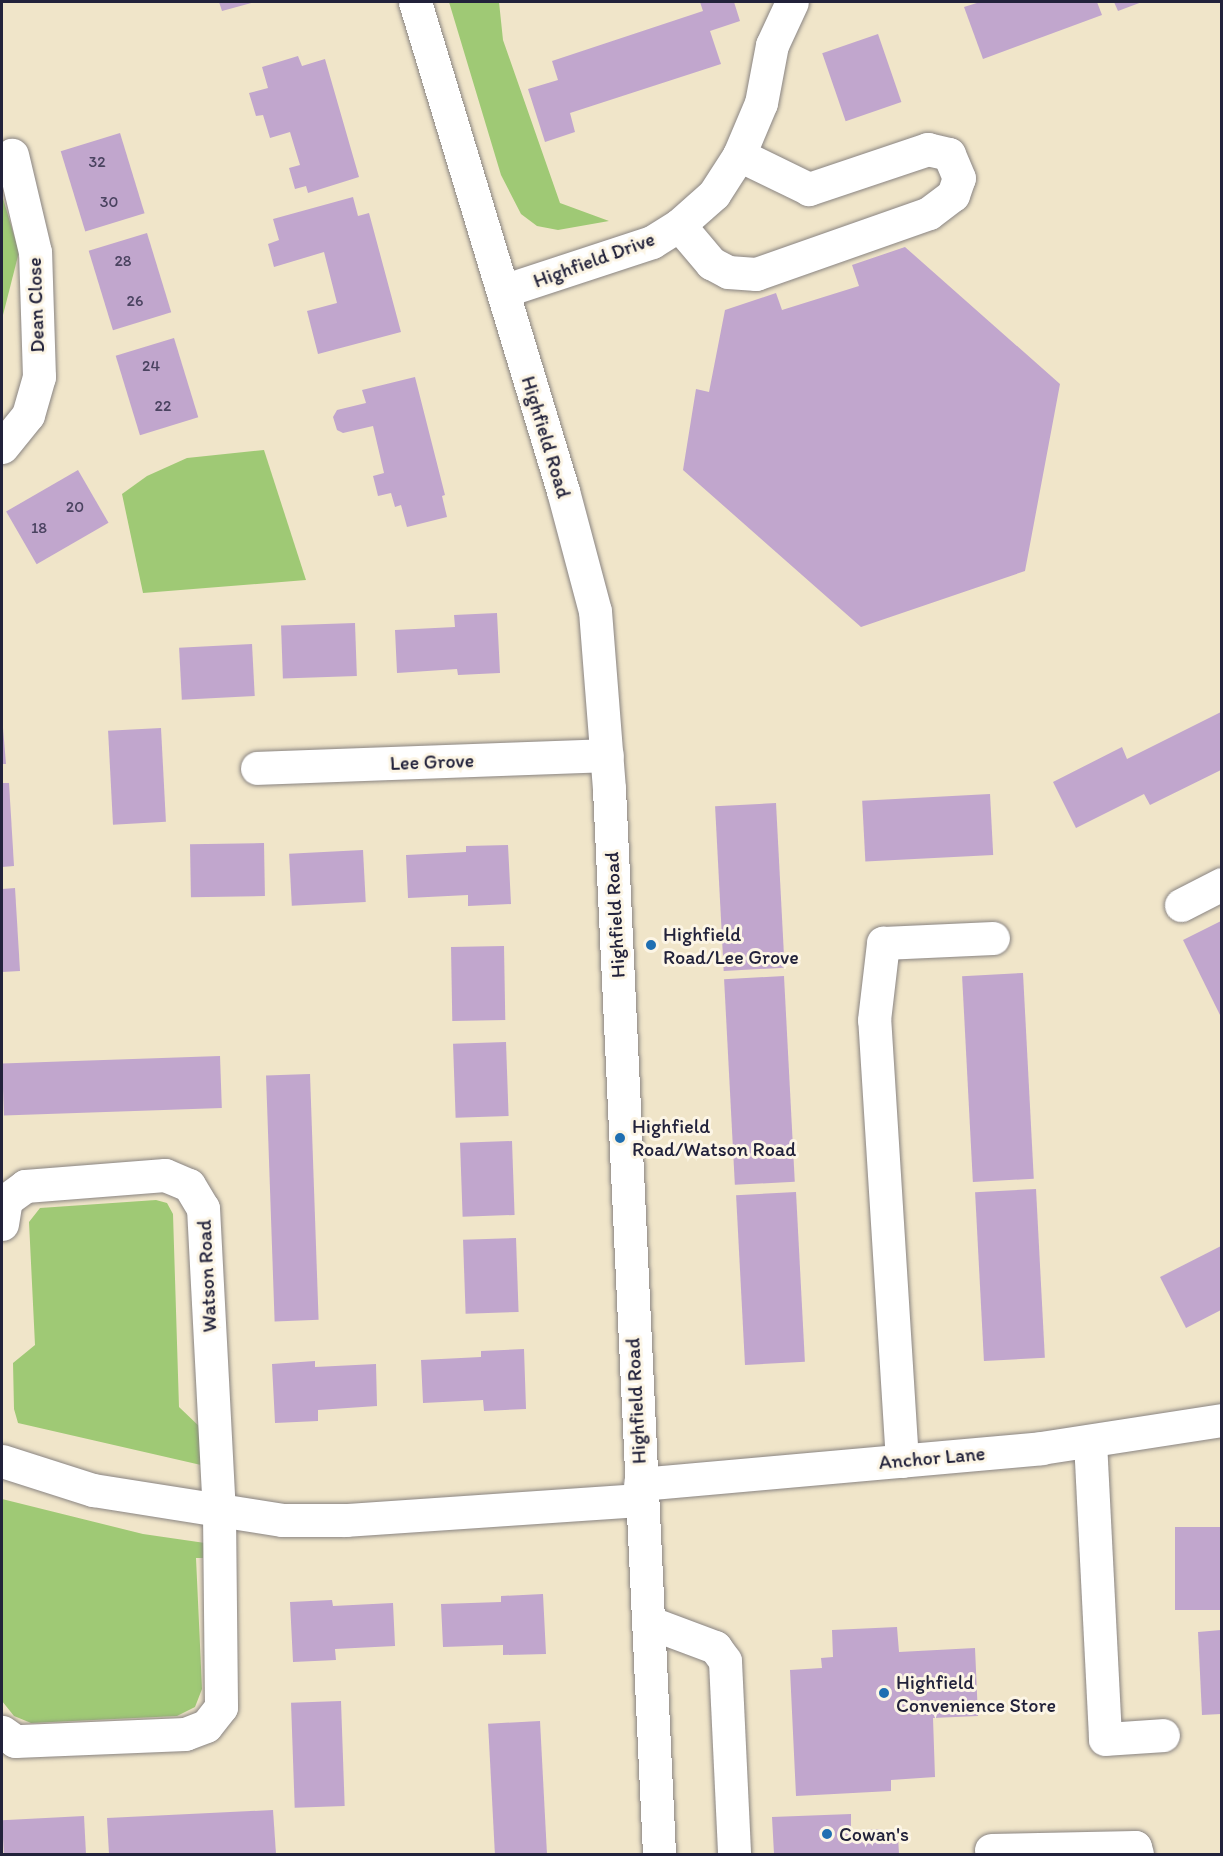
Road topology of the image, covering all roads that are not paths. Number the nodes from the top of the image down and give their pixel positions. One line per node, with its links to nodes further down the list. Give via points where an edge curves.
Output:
1 (415, 2): 6 (street, Highfield Road)
2 (792, 2): 4 (street, Highfield Drive, via 772,45 761,103)
3 (12, 155): 7 (street, Dean Close, via 35,252 39,377 28,414)
4 (740, 155): 5 (street, Highfield Drive, via 714,194); 5 (street, via 809,189 928,149 949,154 959,178 953,195 929,213 756,274 728,272 711,263)
5 (679, 225): 6 (street, Highfield Drive, via 652,242)
6 (503, 291): 8 (street, Highfield Road, via 595,611)
7 (2, 447)
8 (607, 755): 9 (street, Lee Grove); 18 (street, Highfield Road)
9 (257, 768)
10 (1221, 884): 11 (street)
11 (1181, 905)
12 (993, 938): 17 (street, via 883,943 874,1020)
13 (2, 1224): 19 (street, Watson Road, via 6,1200 25,1186 165,1175 189,1185 204,1209)
14 (1221, 1420): 15 (street, Anchor Lane)
15 (1090, 1441): 17 (street, Anchor Lane); 22 (street, via 1105,1739)
16 (2, 1461): 19 (street, via 93,1490)
17 (902, 1461): 18 (street, Anchor Lane)
18 (641, 1492): 19 (street, via 346,1520 282,1520); 20 (street, Highfield Road)
19 (219, 1513): 21 (street, Watson Road, via 221,1707 206,1726 185,1734 15,1741)
20 (648, 1622): 25 (street, Highfield Road); 26 (street, via 715,1647 725,1661)
21 (2, 1732)
22 (1163, 1735)
23 (991, 1850): 24 (street)
24 (1136, 1851)
25 (659, 1854)
26 (734, 1854)

